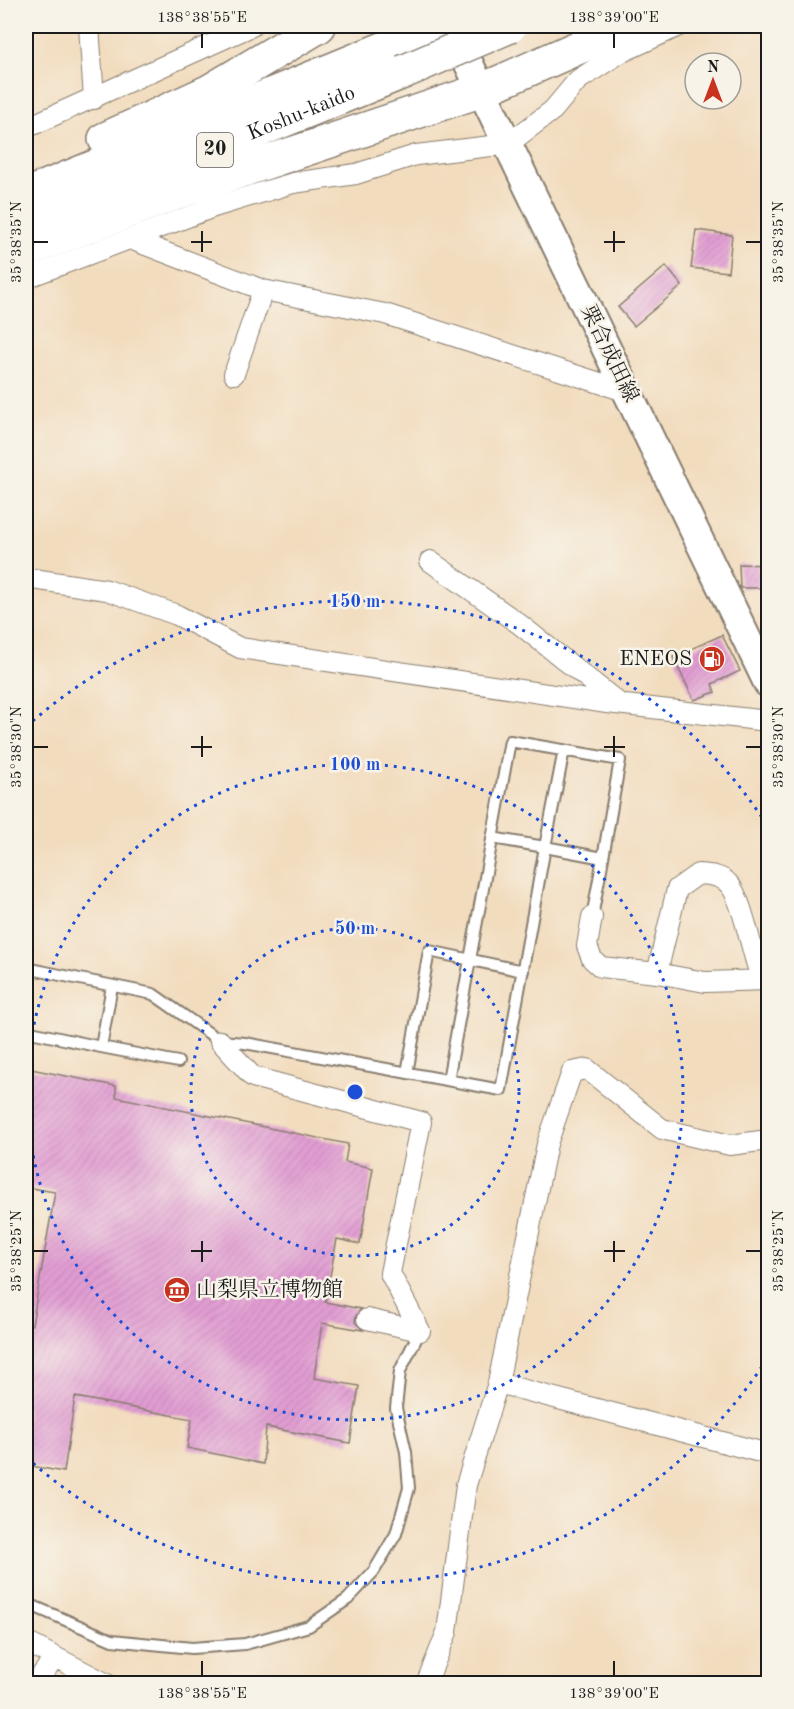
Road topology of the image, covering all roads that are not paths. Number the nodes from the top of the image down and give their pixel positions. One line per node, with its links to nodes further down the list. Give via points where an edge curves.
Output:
1 (89, 26): 11 (street)
2 (252, 26): 11 (street)
3 (319, 26): 14 (highway, via 210,91)
4 (439, 26): 9 (highway, Koshu-kaido / 20)
5 (450, 26): 10 (main road, 栗合成田線)
6 (510, 26): 9 (highway, Koshu-kaido / 20, bridge)
7 (627, 26): 10 (highway)
8 (679, 26): 13 (street, via 618,54 578,80 553,110)
9 (397, 59): 15 (highway, Koshu-kaido / 20); 16 (highway, Koshu-kaido / 20)
10 (482, 90): 13 (main road, 栗合成田線); 18 (highway, via 187,189)
11 (94, 99): 12 (street)
12 (26, 128)
13 (508, 144): 17 (street, via 416,155 356,174 293,183); 22 (main road, 栗合成田線)
14 (26, 171)
15 (26, 195)
16 (26, 225)
17 (130, 239): 19 (street); 20 (street)
18 (26, 250)
19 (26, 278)
20 (263, 290): 21 (street); 22 (street, via 385,314)
21 (234, 374)
22 (628, 392): 25 (main road, 栗合成田線)
23 (430, 561): 26 (street, via 518,623)
24 (26, 578): 26 (street, via 107,590 177,615 240,648)
25 (768, 683)
26 (620, 704): 27 (street)
27 (768, 721)
28 (564, 750): 29 (lane, via 510,741); 30 (lane); 31 (lane, via 620,760)
29 (492, 838): 30 (lane); 33 (lane)
30 (545, 847): 31 (lane); 35 (lane)
31 (603, 858): 32 (lane)
32 (592, 917): 36 (street, via 587,946 601,968)
33 (471, 960): 35 (lane); 43 (lane, via 429,951); 44 (lane)
34 (26, 968): 38 (lane)
35 (523, 971): 44 (lane, via 501,1090)
36 (657, 973): 37 (street, via 705,982); 37 (street, via 677,889 698,874 718,876 738,898 753,960)
37 (765, 980)
38 (112, 986): 40 (lane, via 153,994); 41 (lane)
39 (26, 1031): 41 (lane)
40 (220, 1041): 43 (lane); 47 (street, via 253,1077 421,1122 390,1273)
41 (101, 1047): 42 (lane)
42 (177, 1062)
43 (407, 1073): 44 (lane)
44 (448, 1080)
45 (768, 1140): 48 (street, via 730,1145 662,1129 587,1068 572,1072 547,1144)
46 (368, 1319): 47 (street)
47 (420, 1331): 50 (lane, via 400,1371 396,1408 409,1488 396,1534 374,1570 348,1599 309,1626 245,1644 192,1648 112,1640)
48 (498, 1383): 49 (street); 55 (street, via 466,1485 447,1632)
49 (768, 1454)
50 (26, 1603)
51 (26, 1642): 52 (street)
52 (55, 1657): 53 (street); 54 (street)
53 (34, 1683)
54 (108, 1683)
55 (426, 1683)

